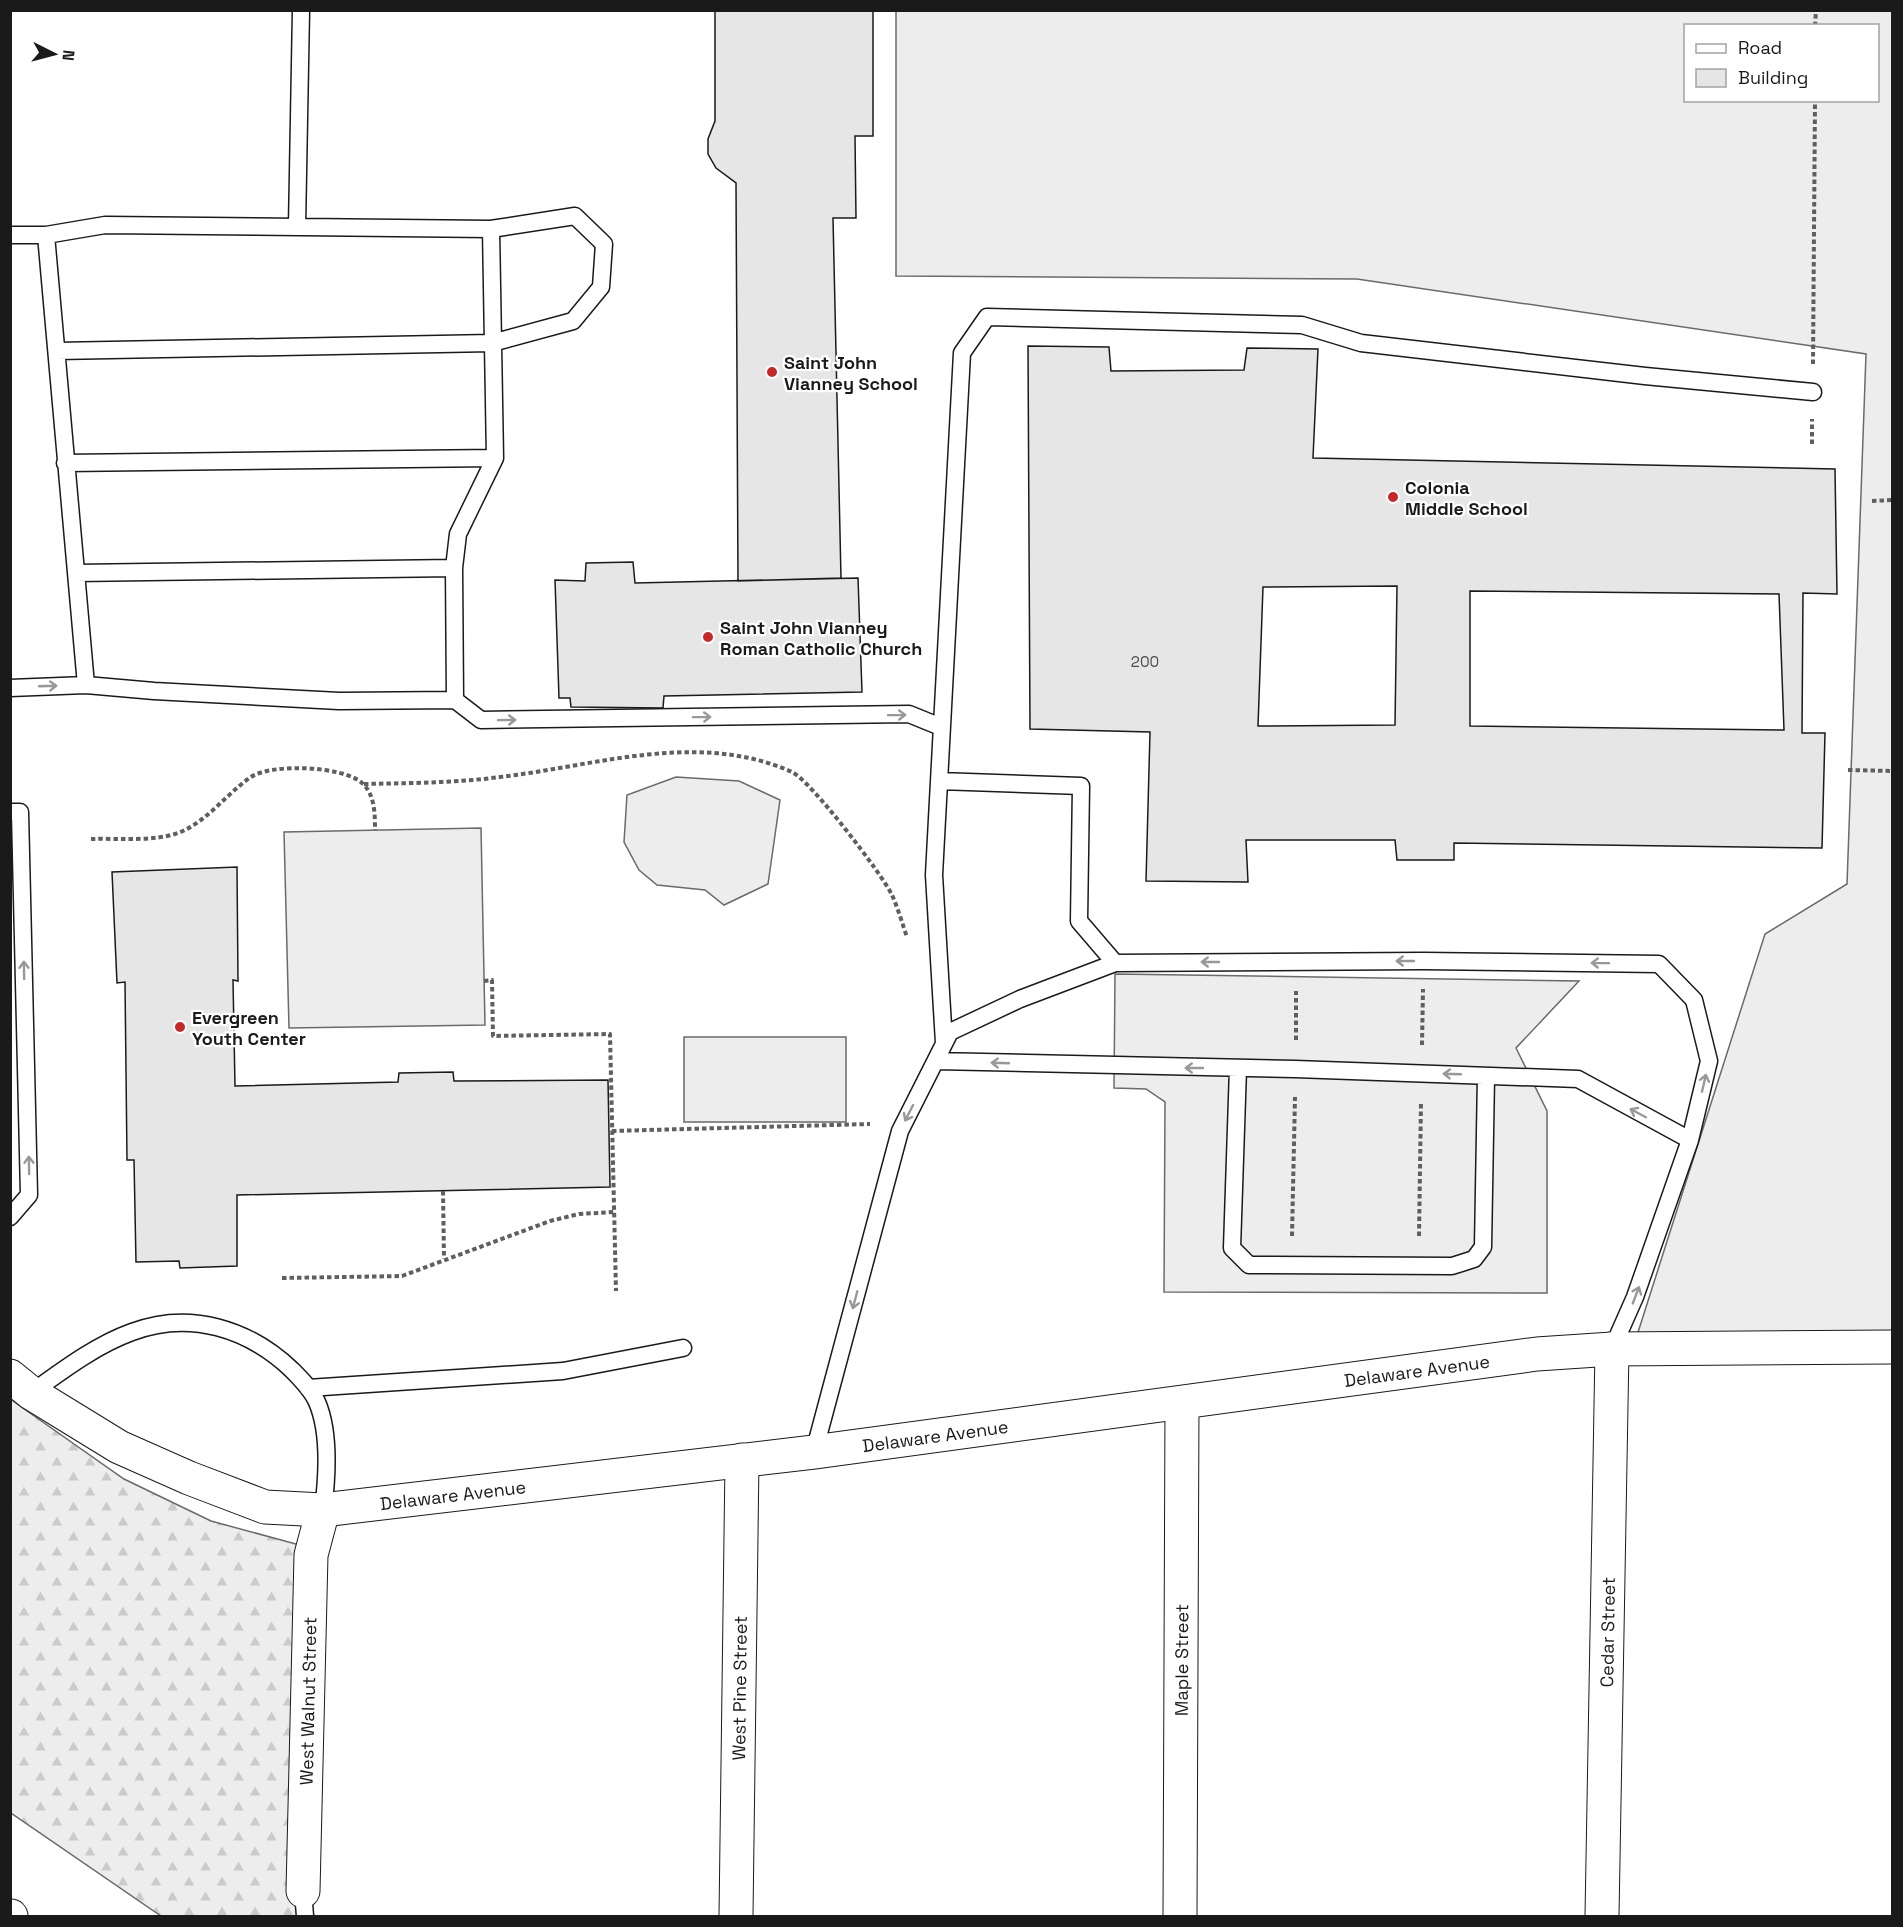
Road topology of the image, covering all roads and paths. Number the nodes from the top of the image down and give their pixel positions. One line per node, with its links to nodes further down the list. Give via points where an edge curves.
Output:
1 (301, 10): 3 (lane)
2 (1815, 102): 9 (path)
3 (297, 227): 4 (lane); 6 (lane, via 105,225)
4 (491, 229): 7 (lane); 7 (lane, via 575,216 604,244 601,287 573,321)
5 (10, 235): 6 (lane)
6 (46, 235): 8 (lane)
7 (492, 343): 8 (lane); 11 (lane)
8 (57, 351): 12 (lane)
9 (1813, 392): 10 (path); 20 (lane, via 1361,343 1302,325 987,316 962,352)
10 (1812, 444)
11 (495, 458): 12 (lane); 15 (lane, via 458,534)
12 (65, 463): 16 (lane)
13 (1893, 500): 14 (path)
14 (1872, 501)
15 (454, 568): 16 (lane); 19 (lane)
16 (76, 573): 17 (lane)
17 (86, 685): 18 (lane, one-way to 17); 19 (lane, via 339,701)
18 (10, 688)
19 (455, 700): 20 (lane, one-way to 20, via 481,720 909,714)
20 (942, 727): 23 (lane)
21 (1848, 770): 22 (path)
22 (1893, 771)
23 (939, 781): 29 (lane, via 1081,786 1079,921); 33 (lane, via 934,875)
24 (364, 784): 26 (path, via 374,805); 27 (path, via 344,772 266,771 252,776 193,826 177,833); 28 (path, via 502,777 657,752 743,756 794,773 818,794 891,893)
25 (10, 812): 46 (lane, one-way to 25, via 29,1195 20,812)
26 (375, 830)
27 (91, 839)
28 (909, 941)
29 (1115, 963): 33 (lane, via 1020,999 950,1032); 43 (lane, one-way to 29, via 1709,1061 1694,1000 1659,964)
30 (484, 981): 42 (path, via 492,980 493,1036 610,1034)
31 (1296, 984): 34 (path)
32 (1423, 986): 35 (path)
33 (944, 1044): 36 (lane)
34 (1296, 1047)
35 (1422, 1048)
36 (936, 1061): 37 (lane, one-way to 36); 58 (lane, one-way to 58, via 900,1131)
37 (1238, 1068): 38 (lane, one-way to 37); 38 (lane, via 1232,1248 1249,1265 1452,1266 1474,1260 1483,1247)
38 (1486, 1076): 43 (lane, one-way to 38, via 1578,1079)
39 (1295, 1090): 48 (path)
40 (1421, 1100): 47 (path)
41 (870, 1124): 42 (path)
42 (612, 1131): 45 (path)
43 (1690, 1140): 54 (lane, one-way to 43, via 1635,1296)
44 (443, 1191): 49 (path)
45 (614, 1212): 49 (path, via 550,1221); 51 (path)
46 (10, 1217)
47 (1419, 1236)
48 (1292, 1239)
49 (444, 1260): 50 (path, via 402,1276)
50 (282, 1278)
51 (616, 1292)
52 (1893, 1347): 54 (street, Delaware Avenue)
53 (683, 1348): 56 (lane, via 564,1371)
54 (1612, 1349): 57 (street, Delaware Avenue, via 1537,1354); 64 (street, Cedar Street)
55 (21, 1384): 56 (lane, via 132,1332 182,1324 237,1331 278,1357); 60 (street, Delaware Avenue, via 119,1447 189,1478 265,1507)
56 (308, 1388): 60 (lane, via 317,1402 328,1470)
57 (1182, 1403): 58 (street, Delaware Avenue); 63 (street, Maple Street)
58 (814, 1452): 59 (street, Delaware Avenue)
59 (742, 1460): 60 (street, Delaware Avenue); 62 (street, West Pine Street)
60 (322, 1510): 61 (street, West Walnut Street, via 311,1555)
61 (304, 1904)
62 (736, 1917)
63 (1180, 1917)
64 (1602, 1917)

